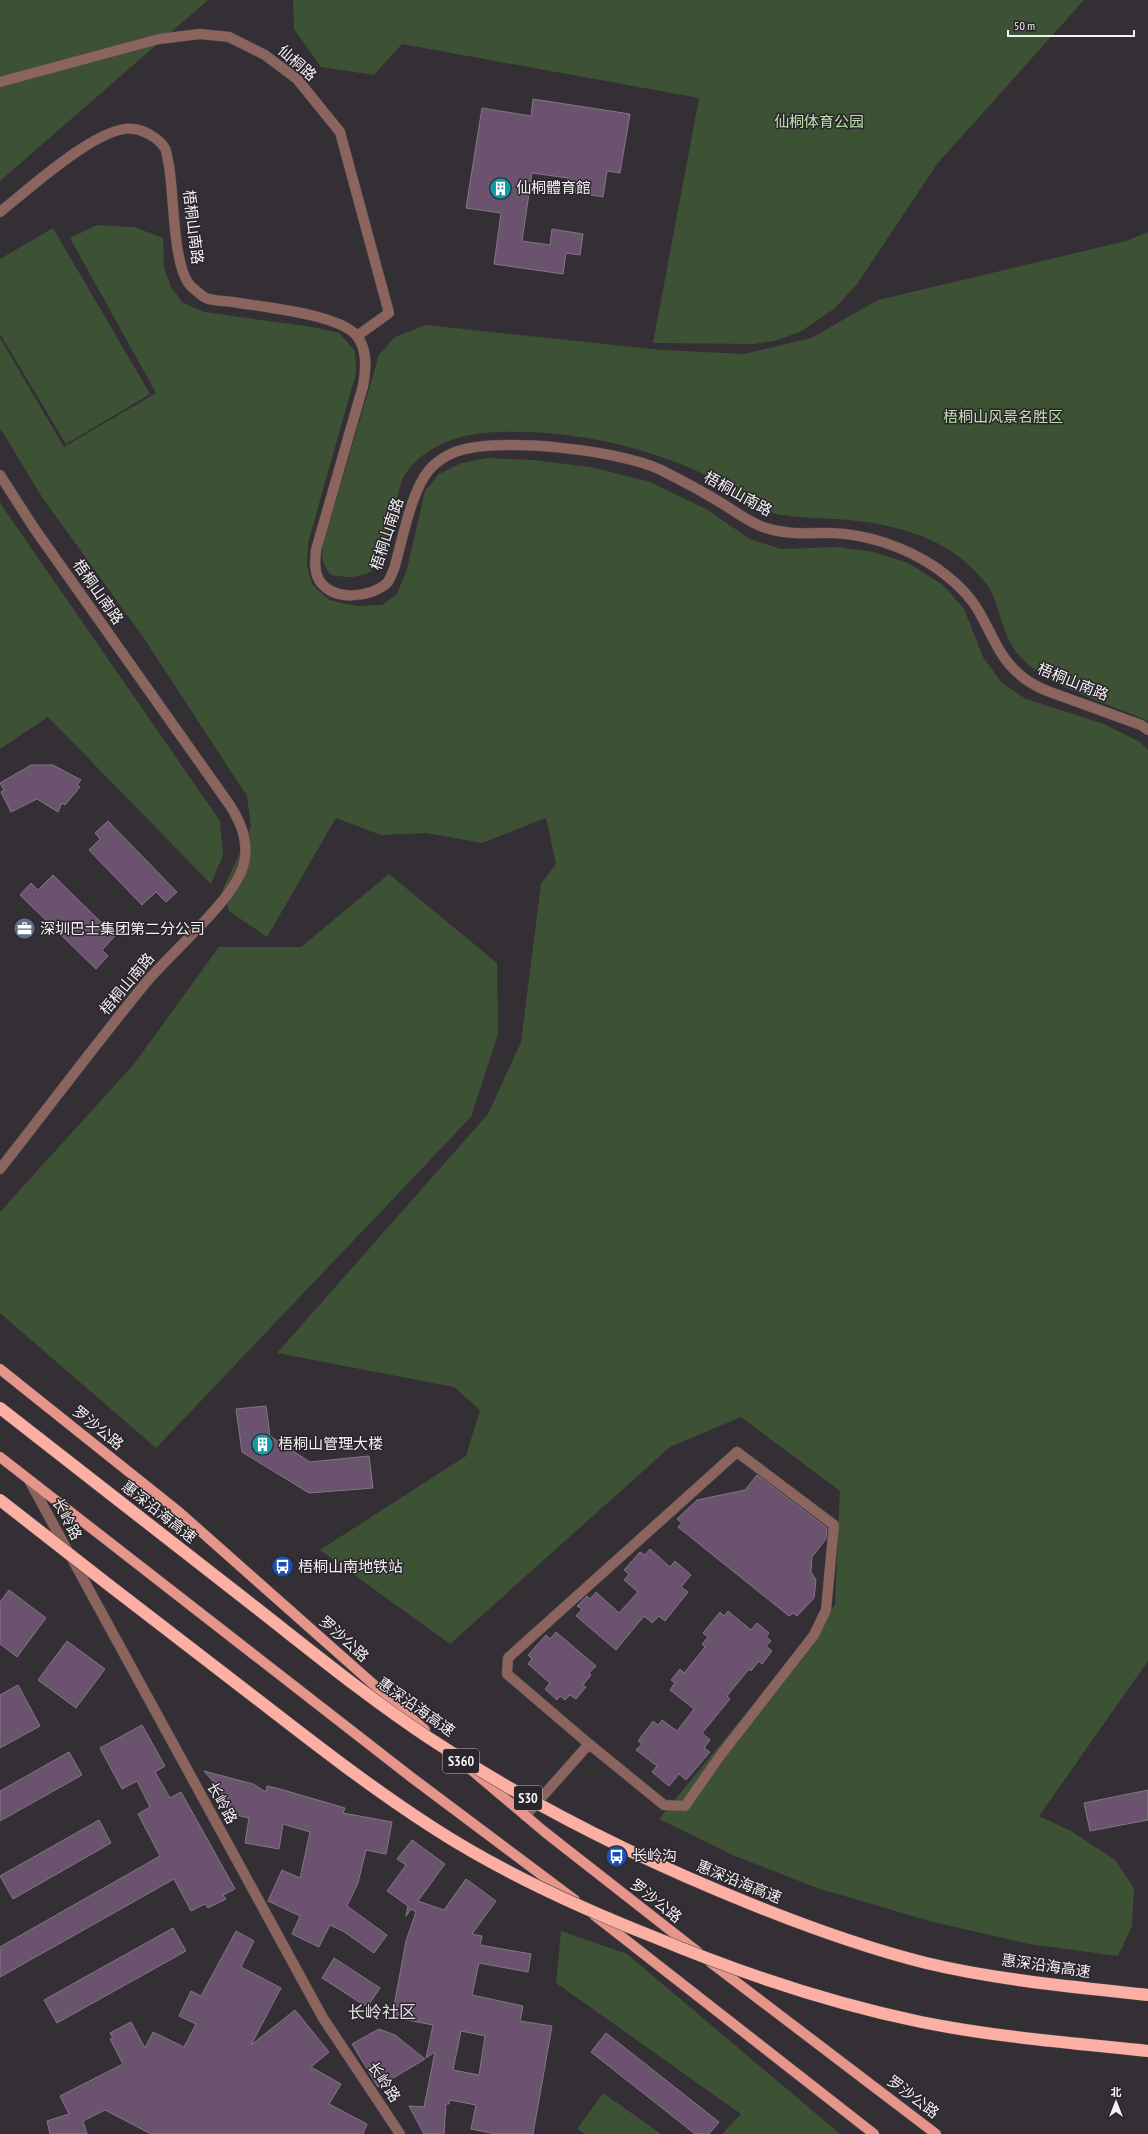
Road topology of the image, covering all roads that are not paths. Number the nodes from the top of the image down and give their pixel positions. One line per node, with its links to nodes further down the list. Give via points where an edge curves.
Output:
1 (0, 82): 3 (street, 仙桐路, via 159,39 200,34 229,37 265,55 297,79 340,132 389,313)
2 (0, 212): 3 (street, 梧桐山南路, via 89,143 111,131 133,128 152,136 165,147 171,172 177,249 181,269 190,286 207,298 316,316 342,325)
3 (357, 336): 5 (street, 梧桐山南路, via 364,353 364,386 316,550 314,566 320,581 331,591 344,595 361,595 387,582 394,569 420,483 438,460 450,454 479,447 514,445 559,447 601,454 655,468 695,487 760,526 783,533 860,536 913,554 935,567 972,601 1003,656 1019,675 1040,688 1141,725)
4 (0, 475): 6 (street, 梧桐山南路, via 34,528 229,804 240,821 245,842 243,866 235,884 145,984)
5 (1148, 730)
6 (0, 1169)
7 (0, 1369): 13 (main road, 罗沙公路 / S360, via 179,1512)
8 (0, 1408): 14 (highway, 惠深沿海高速 / S30, bridge, via 299,1641 428,1737 556,1814 630,1852 707,1886 851,1942 915,1959 1034,1982)
9 (0, 1457): 10 (main road, S360)
10 (29, 1480): 16 (street, 长岭路, via 323,2018); 17 (main road, S360, via 417,1781 625,1938)
11 (0, 1500): 15 (highway, bridge, via 127,1600 371,1784 433,1828 552,1893 693,1954 839,2002 921,2022 1015,2037)
12 (589, 1744): 12 (street, via 664,1805 685,1806 814,1634 826,1610 834,1525 737,1452 508,1658 507,1674); 13 (street)
13 (525, 1816): 18 (main road, 罗沙公路 / S360, via 647,1913)
14 (1148, 1996)
15 (1148, 2051)
16 (400, 2134)
17 (874, 2134)
18 (936, 2134)

